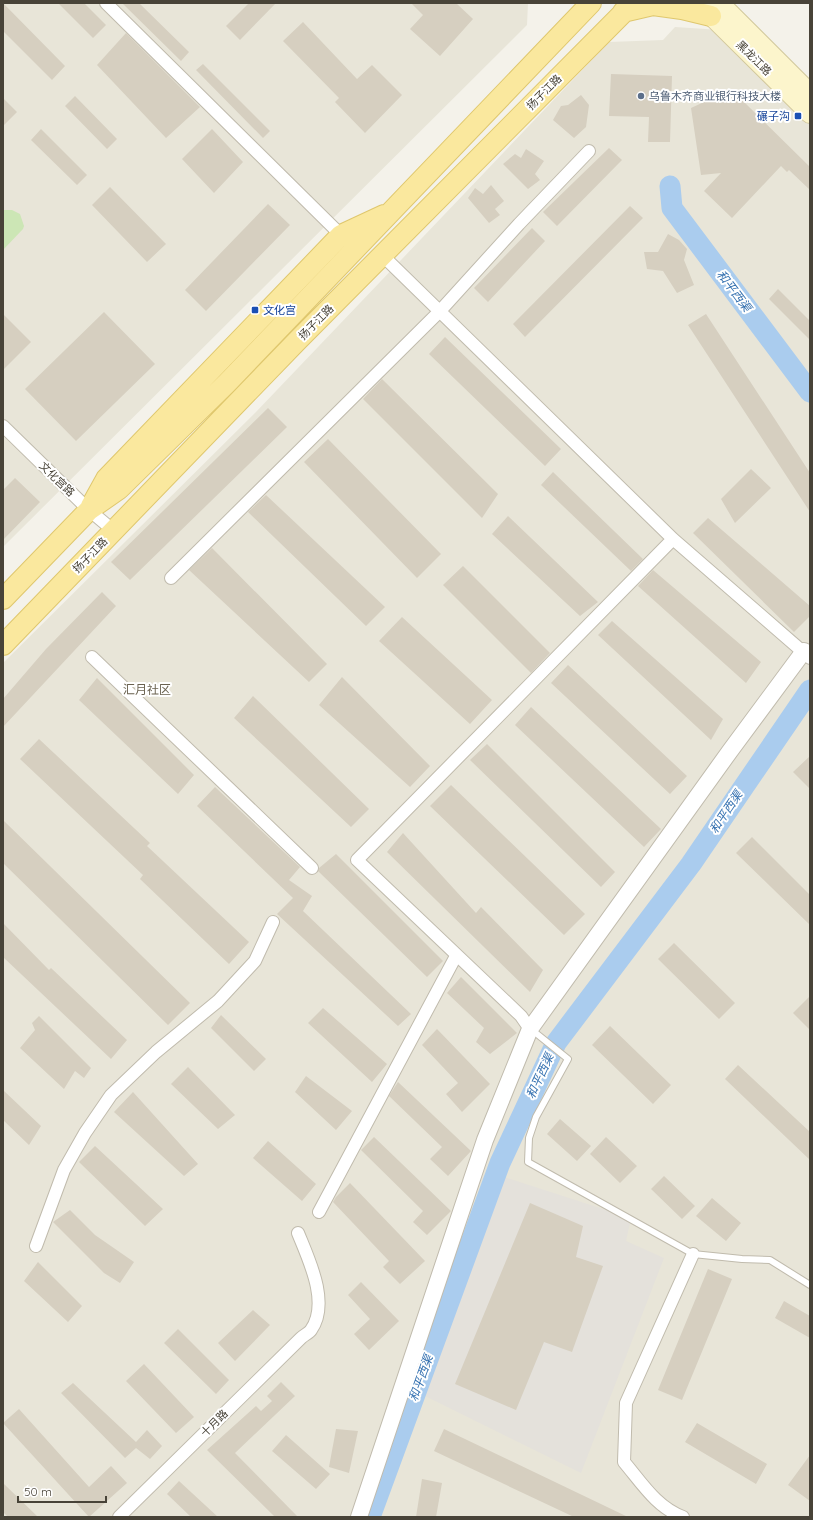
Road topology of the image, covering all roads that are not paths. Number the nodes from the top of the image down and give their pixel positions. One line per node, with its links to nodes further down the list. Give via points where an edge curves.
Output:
1 (106, 3): 9 (street)
2 (586, 6): 8 (main road, 扬子江路)
3 (709, 7): 4 (main road); 5 (main road, 黑龙江路); 6 (main road, 黑龙江路)
4 (628, 8): 10 (main road, 扬子江路)
5 (810, 93)
6 (810, 114)
7 (589, 151): 11 (street)
8 (394, 210): 9 (main road); 13 (main road, 扬子江路, via 227,383 119,489)
9 (341, 235): 13 (main road, via 106,479)
10 (382, 255): 11 (street); 14 (main road, 扬子江路)
11 (440, 310): 15 (street); 16 (street)
12 (3, 426): 13 (street, 文化宫路)
13 (89, 510): 14 (street, 文化宫路); 17 (main road, 扬子江路)
14 (114, 531): 18 (main road, 扬子江路)
15 (673, 539): 19 (street); 23 (street, via 357,860)
16 (171, 578)
17 (3, 599)
18 (3, 645)
19 (806, 654): 24 (street, via 730,751)
20 (92, 657): 21 (street)
21 (312, 868)
22 (273, 922): 27 (street, via 255,961 218,1001 156,1052 111,1095 64,1170)
23 (456, 956): 24 (street, via 521,1016); 25 (street)
24 (530, 1029): 28 (lane, via 568,1058 536,1118 529,1138 528,1162); 31 (street, via 485,1140)
25 (319, 1212)
26 (298, 1233): 30 (street, 十月路, via 314,1273 319,1308 311,1330)
27 (36, 1246)
28 (693, 1254): 29 (lane, via 770,1260); 32 (street, via 626,1403 624,1462 651,1495 674,1514)
29 (810, 1285)
30 (119, 1517)
31 (359, 1517)
32 (683, 1517)

